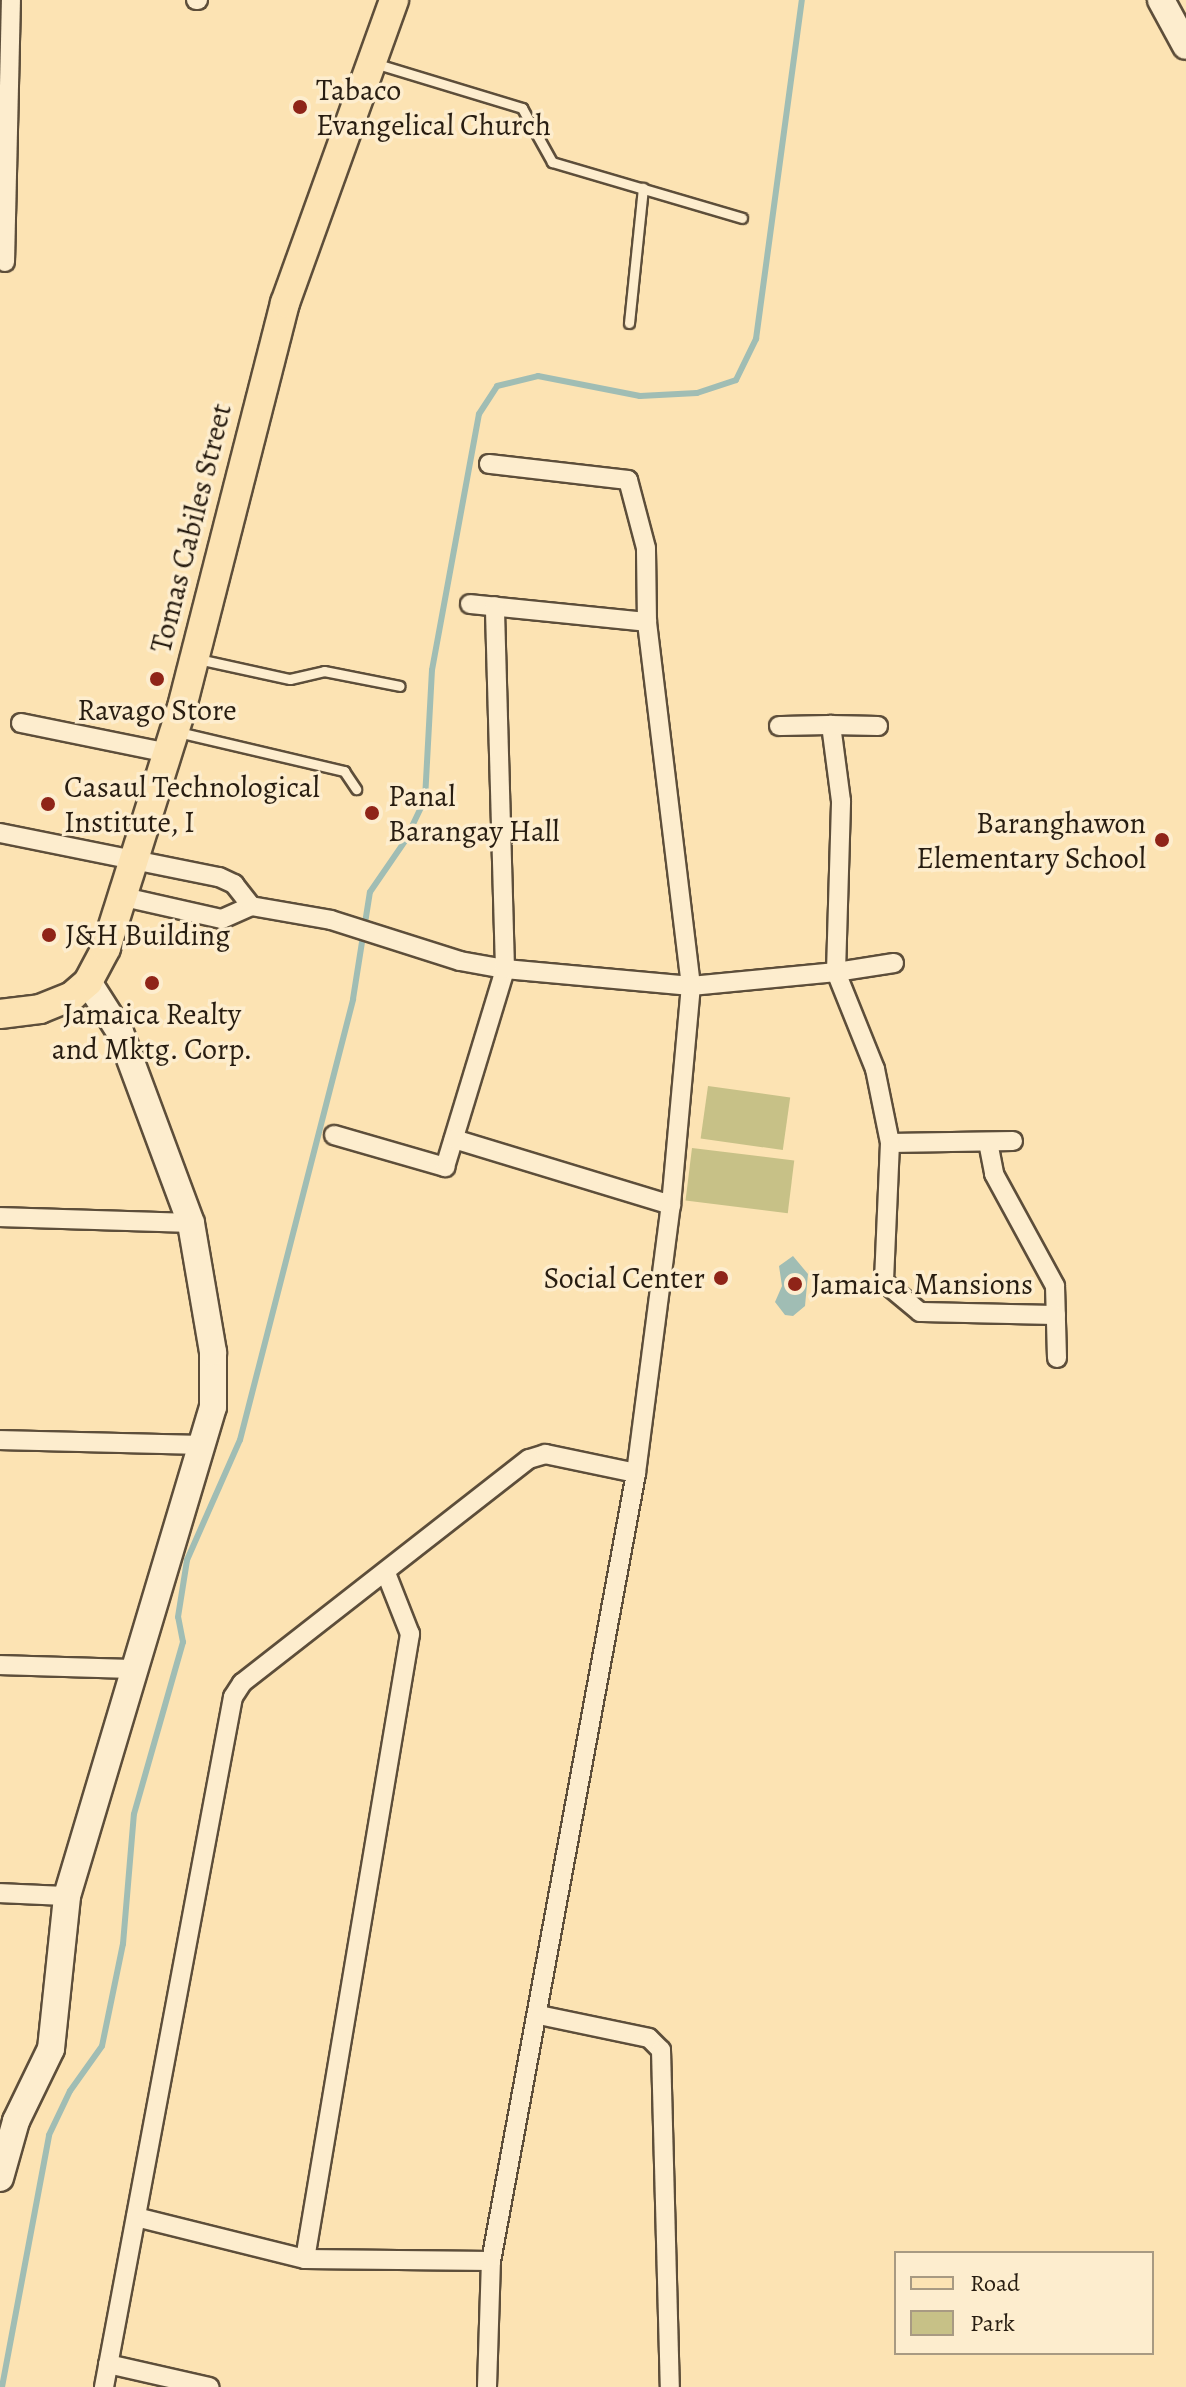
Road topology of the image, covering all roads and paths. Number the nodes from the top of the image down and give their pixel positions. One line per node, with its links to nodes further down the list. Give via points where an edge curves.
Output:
1 (11, 0): 8 (street)
2 (394, 0): 5 (main road, Tomas Cabiles Street)
3 (1161, 0): 4 (street)
4 (1186, 46)
5 (372, 62): 6 (lane, via 522,108 552,162); 14 (main road, Tomas Cabiles Street, via 285,303)
6 (643, 188): 7 (lane); 9 (lane)
7 (742, 218)
8 (5, 262)
9 (629, 323)
10 (489, 464): 13 (street, via 628,480 646,548)
11 (470, 604): 12 (street)
12 (495, 606): 13 (street); 27 (street)
13 (647, 622): 30 (street)
14 (195, 658): 15 (lane, via 290,679 324,671); 20 (main road, Tomas Cabiles Street)
15 (400, 686)
16 (21, 723): 20 (street)
17 (831, 725): 18 (street); 19 (street); 28 (street, via 842,870)
18 (779, 726)
19 (878, 726)
20 (172, 742): 21 (lane, via 344,771); 23 (main road, Tomas Cabiles Street)
21 (356, 789)
22 (0, 833): 23 (street)
23 (136, 858): 24 (main road, Tomas Cabiles Street); 25 (street, via 219,877 234,884)
24 (124, 897): 25 (street, via 222,919); 29 (main road, Tomas Cabiles Street)
25 (251, 906): 27 (street, via 331,920 460,961)
26 (894, 963): 28 (street)
27 (505, 969): 30 (street); 33 (street)
28 (836, 972): 30 (street); 36 (street, via 875,1069)
29 (88, 982): 31 (main road, via 58,1003); 39 (street, via 120,1032)
30 (691, 986): 37 (street)
31 (0, 1014)
32 (334, 1135): 33 (street, via 445,1167)
33 (454, 1139): 37 (street)
34 (1013, 1141): 35 (street)
35 (988, 1142): 36 (street); 40 (street, via 994,1174 1055,1286)
36 (890, 1143): 40 (street, via 884,1282 920,1312)
37 (671, 1205): 44 (street)
38 (0, 1217): 39 (street)
39 (191, 1223): 43 (street, via 213,1352 213,1407)
40 (1056, 1315): 41 (street)
41 (1057, 1358)
42 (0, 1440): 43 (street)
43 (204, 1445): 47 (street)
44 (636, 1473): 45 (street, via 545,1454 529,1459); 50 (street)
45 (386, 1573): 53 (street, via 242,1683 233,1697); 54 (street, via 410,1634)
46 (0, 1665): 47 (street)
47 (131, 1669): 49 (street)
48 (0, 1893): 49 (street)
49 (67, 1896): 51 (street, via 51,2049)
50 (539, 2015): 55 (street); 60 (street, via 649,2038 661,2050)
51 (8, 2121): 52 (street)
52 (0, 2178)
53 (136, 2217): 54 (street); 56 (street)
54 (305, 2259): 55 (street)
55 (491, 2261): 59 (street)
56 (108, 2364): 57 (street); 58 (street)
57 (104, 2387)
58 (209, 2387)
59 (487, 2387)
60 (670, 2387)

